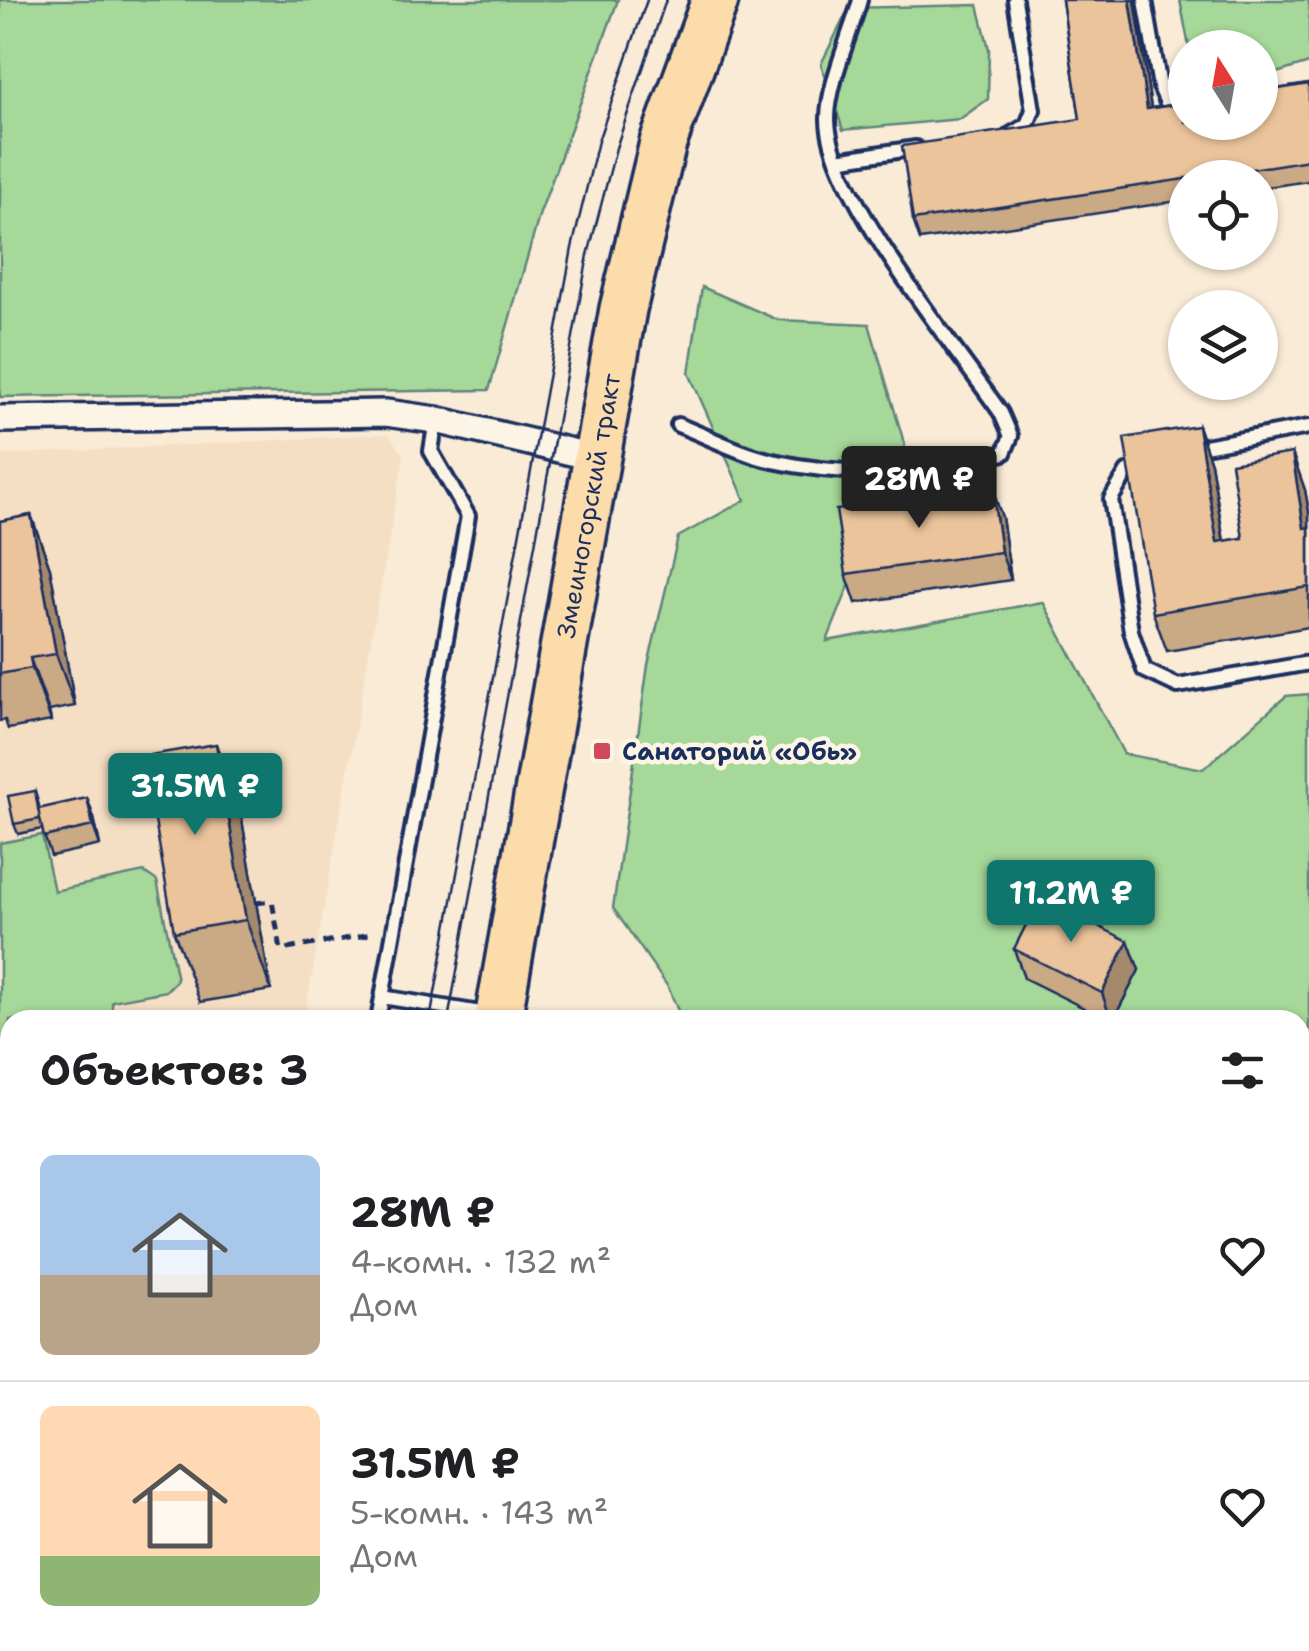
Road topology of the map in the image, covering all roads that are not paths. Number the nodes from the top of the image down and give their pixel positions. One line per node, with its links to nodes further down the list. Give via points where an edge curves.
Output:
1 (715, 0): 15 (highway, Змеиногорский тракт, via 640,230)
2 (860, 0): 8 (lane, via 828,116)
3 (1015, 0): 6 (lane, via 1033,110 1016,134)
4 (1145, 0): 5 (lane)
5 (1168, 105)
6 (998, 136)
7 (926, 147): 8 (lane)
8 (837, 160): 11 (lane, via 849,195 1001,413 1011,436 1004,453 963,465 857,472 772,461)
9 (0, 419): 10 (street, via 289,411)
10 (436, 420): 15 (street); 17 (lane, via 431,451 468,516)
11 (678, 425)
12 (1309, 426): 13 (lane)
13 (1175, 451)
14 (1156, 454): 16 (lane, via 1127,472 1111,498 1144,670 1178,686)
15 (597, 458): 20 (highway, Змеиногорский тракт)
16 (1309, 663)
17 (382, 997): 18 (lane); 19 (lane)
18 (377, 1010)
19 (454, 1010)
20 (499, 1010)

